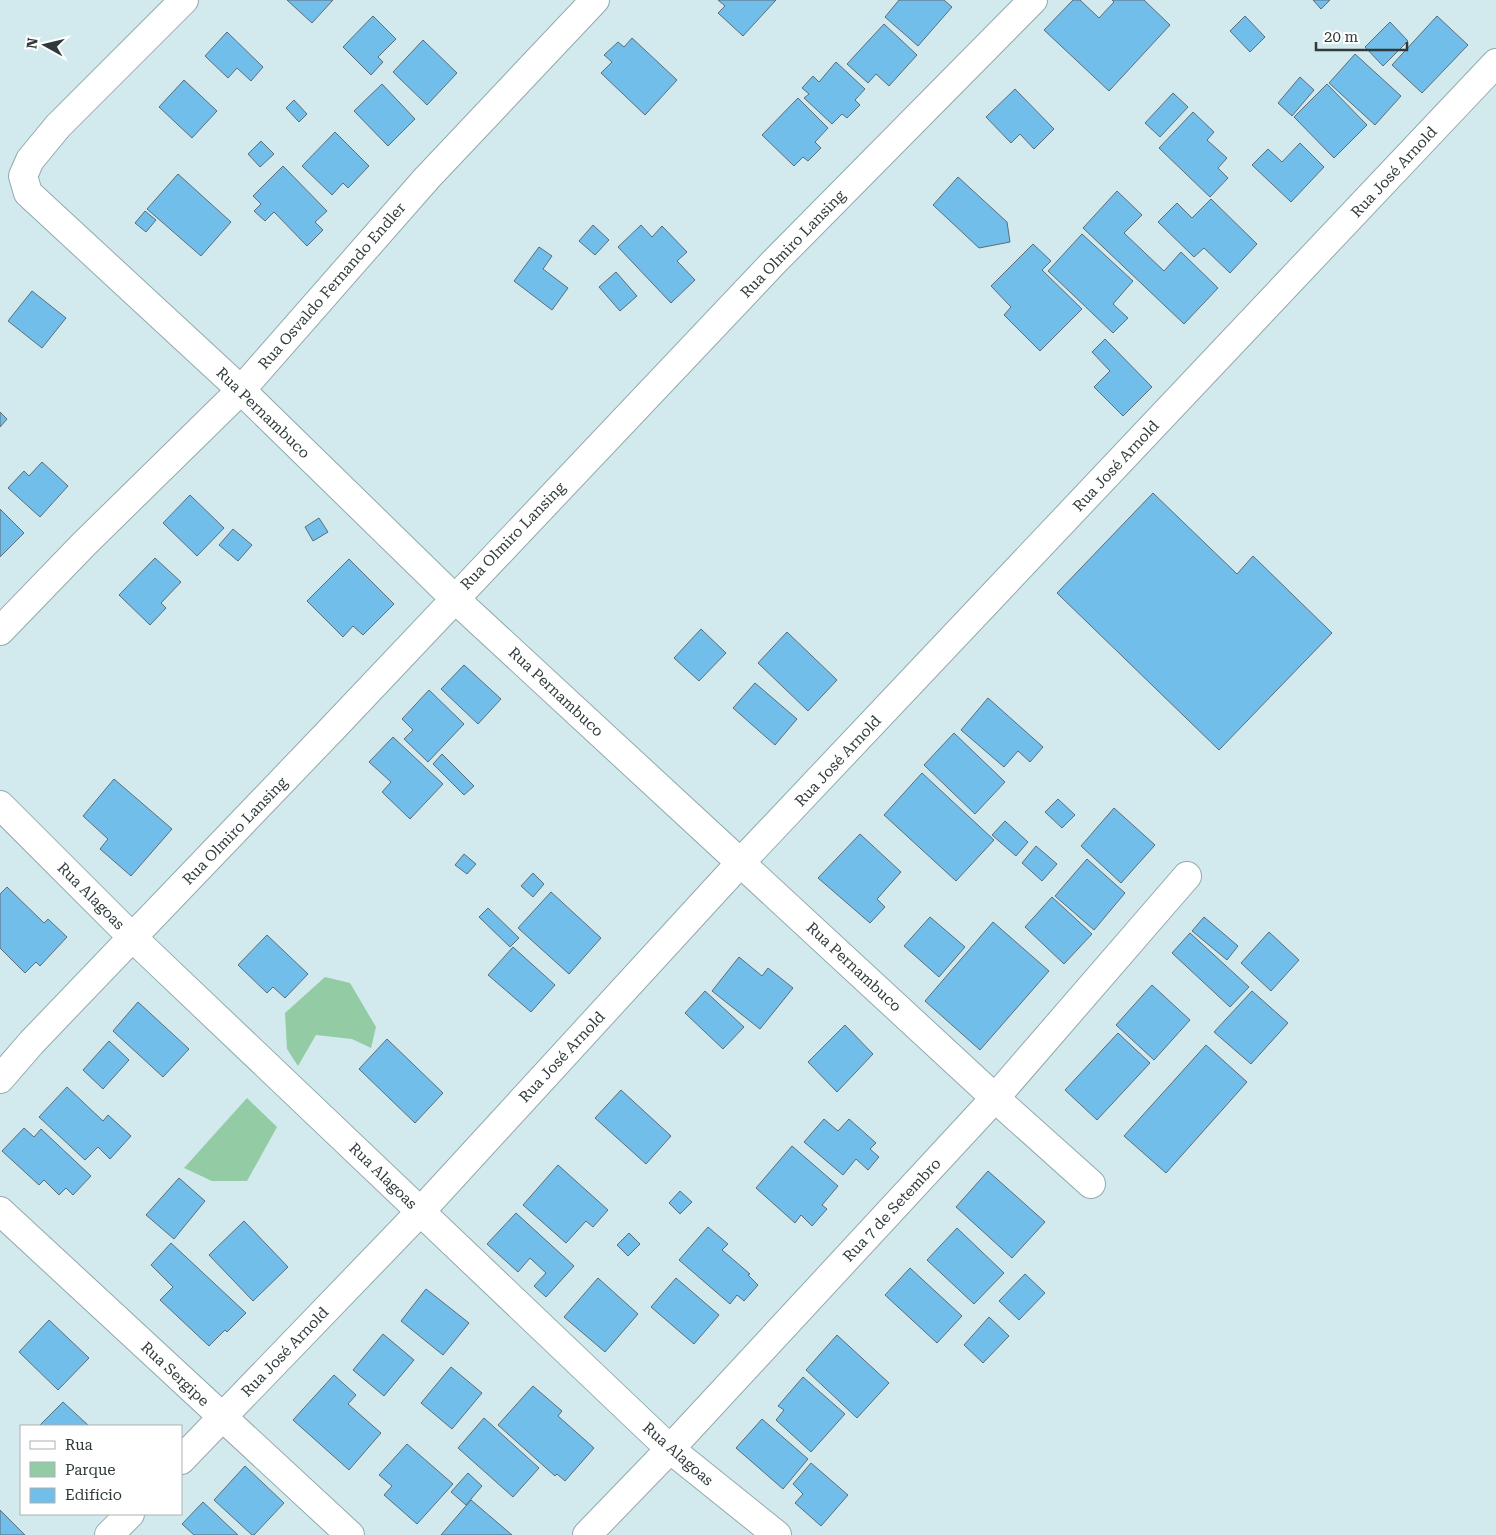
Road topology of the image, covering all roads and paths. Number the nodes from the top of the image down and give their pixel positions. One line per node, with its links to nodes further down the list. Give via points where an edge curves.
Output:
1 (184, 0): 5 (street, Rua Pernambuco, via 58,126 30,160 23,176 28,194)
2 (595, 0): 5 (street, Rua Osvaldo Fernando Endler, via 427,178)
3 (1033, 0): 6 (street, Rua Olmiro Lansing, via 775,262)
4 (1496, 63): 9 (street, Rua José Arnold)
5 (241, 390): 6 (street, Rua Pernambuco); 7 (street, Rua Osvaldo Fernando Endler)
6 (454, 598): 9 (street, Rua Pernambuco); 11 (street, Rua Olmiro Lansing)
7 (0, 631)
8 (0, 805): 11 (street, Rua Alagoas)
9 (741, 862): 13 (street, Rua Pernambuco); 16 (street, Rua José Arnold)
10 (1187, 876): 13 (street, Rua 7 de Setembro)
11 (133, 938): 12 (street, Rua Olmiro Lansing); 16 (street, Rua Alagoas)
12 (0, 1079)
13 (995, 1098): 14 (street, Rua Pernambuco); 18 (street, Rua 7 de Setembro)
14 (1091, 1184)
15 (0, 1211): 17 (street, Rua Sergipe)
16 (420, 1212): 17 (street, Rua José Arnold); 18 (street, Rua Alagoas)
17 (222, 1418): 19 (street, Rua José Arnold); 22 (street, Rua Sergipe)
18 (670, 1449): 23 (street, Rua 7 de Setembro); 24 (street, Rua Alagoas)
19 (182, 1459)
20 (129, 1515): 21 (street)
21 (109, 1535)
22 (350, 1535)
23 (587, 1535)
24 (777, 1535)

